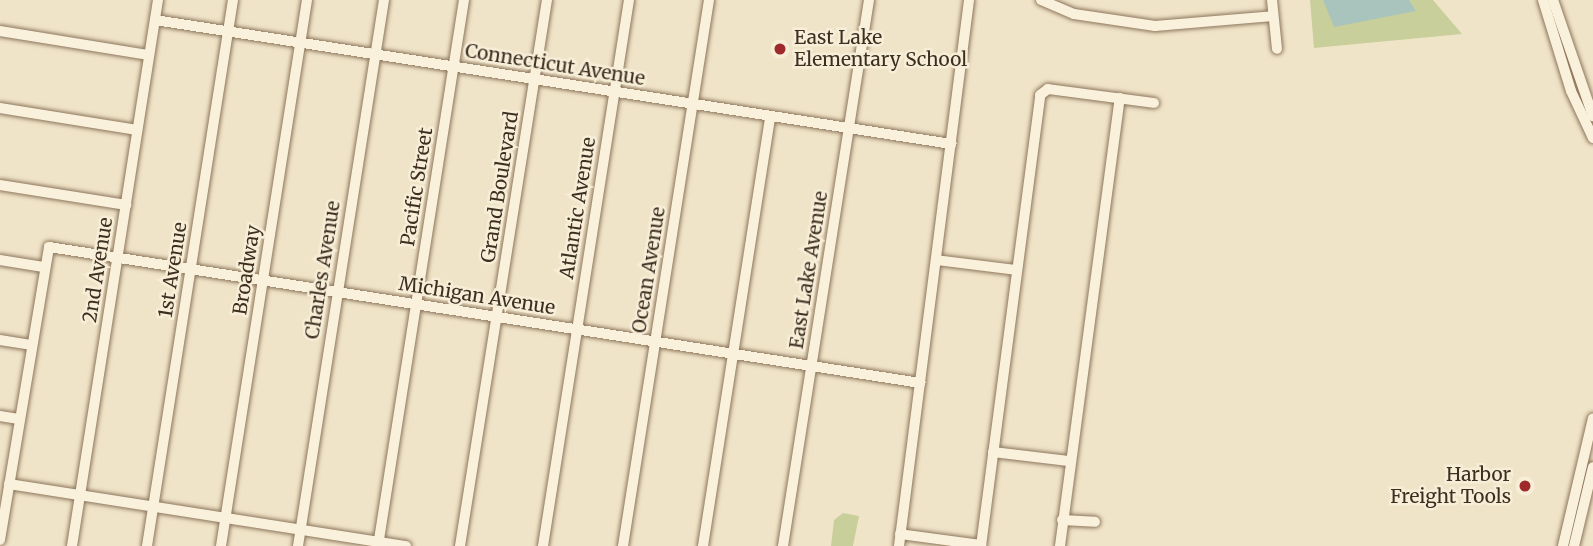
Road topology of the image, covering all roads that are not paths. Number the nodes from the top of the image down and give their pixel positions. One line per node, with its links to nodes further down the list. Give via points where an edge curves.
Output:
1 (158, 0): 17 (street, 2nd Avenue)
2 (233, 0): 19 (street, 1st Avenue)
3 (307, 0): 20 (street, Broadway)
4 (384, 0): 23 (street, Charles Avenue)
5 (464, 0): 24 (street, Pacific Street)
6 (547, 0): 25 (street, Grand Boulevard)
7 (629, 0): 26 (street, Atlantic Avenue)
8 (709, 0): 29 (street, Ocean Avenue)
9 (869, 0): 33 (street, East Lake Avenue)
10 (969, 0): 36 (street)
11 (1041, 0): 15 (street)
12 (1272, 0): 16 (street)
13 (1543, 0): 35 (street, via 1571,91)
14 (1553, 0): 31 (street)
15 (1051, 3): 16 (street, via 1155,26)
16 (1273, 16): 21 (street)
17 (155, 20): 19 (street, Connecticut Avenue); 22 (street, 2nd Avenue)
18 (0, 31): 22 (street)
19 (228, 32): 20 (street, Connecticut Avenue); 43 (street, 1st Avenue)
20 (300, 43): 23 (street, Connecticut Avenue); 45 (street, Broadway)
21 (1277, 49)
22 (149, 55): 34 (street, 2nd Avenue)
23 (375, 55): 24 (street, Connecticut Avenue); 46 (street, Charles Avenue)
24 (454, 67): 25 (street, Connecticut Avenue); 47 (street, Pacific Street)
25 (534, 80): 26 (street, Connecticut Avenue); 48 (street, Grand Boulevard)
26 (614, 92): 29 (street, Connecticut Avenue); 49 (street, Atlantic Avenue)
27 (1121, 98): 28 (street); 44 (street, via 1048,89 1037,110); 60 (street)
28 (1154, 103)
29 (692, 104): 32 (street, Connecticut Avenue); 51 (street, Ocean Avenue)
30 (0, 108): 34 (street)
31 (1593, 116)
32 (770, 117): 33 (street, Connecticut Avenue); 53 (street)
33 (849, 129): 36 (street, Connecticut Avenue); 54 (street, East Lake Avenue)
34 (137, 130): 38 (street, 2nd Avenue)
35 (1593, 138)
36 (951, 144): 41 (street)
37 (0, 185): 38 (street)
38 (126, 205): 39 (street, 2nd Avenue)
39 (117, 258): 42 (street, Michigan Avenue, via 49,247); 43 (street, Michigan Avenue); 63 (street, 2nd Avenue)
40 (0, 260): 42 (street)
41 (936, 260): 44 (street); 55 (street)
42 (43, 267): 52 (street)
43 (191, 269): 45 (street, Michigan Avenue); 64 (street, 1st Avenue)
44 (1016, 270): 59 (street)
45 (263, 280): 46 (street, Michigan Avenue); 65 (street, Broadway)
46 (338, 292): 47 (street, Michigan Avenue); 68 (street, Charles Avenue)
47 (416, 305): 48 (street, Michigan Avenue); 71 (street, Pacific Street)
48 (497, 317): 49 (street, Michigan Avenue); 78 (street, Grand Boulevard)
49 (577, 330): 51 (street, Michigan Avenue); 79 (street, Atlantic Avenue)
50 (0, 340): 52 (street)
51 (655, 342): 53 (street, Michigan Avenue); 80 (street, Ocean Avenue)
52 (31, 345): 58 (street)
53 (733, 355): 54 (street, Michigan Avenue); 81 (street)
54 (811, 367): 55 (street, Michigan Avenue); 82 (street, East Lake Avenue)
55 (920, 383): 69 (street)
56 (0, 416): 58 (street)
57 (1593, 418): 61 (street)
58 (19, 419): 62 (street)
59 (993, 452): 60 (street); 72 (street)
60 (1068, 461): 66 (street)
61 (1590, 468): 85 (street); 86 (street)
62 (5, 490): 63 (street); 70 (street)
63 (80, 495): 64 (street); 73 (street, 2nd Avenue)
64 (153, 507): 65 (street); 74 (street, 1st Avenue)
65 (225, 518): 68 (street); 75 (street, Broadway)
66 (1062, 520): 67 (street); 84 (street)
67 (1095, 522)
68 (300, 530): 71 (street); 76 (street, Charles Avenue)
69 (900, 534): 72 (street); 83 (street)
70 (0, 540)
71 (378, 544): 77 (street)
72 (981, 545)
73 (72, 546)
74 (147, 546)
75 (221, 546)
76 (298, 546)
77 (406, 546)
78 (460, 546)
79 (543, 546)
80 (623, 546)
81 (703, 546)
82 (783, 546)
83 (899, 546)
84 (1060, 546)
85 (1563, 546)
86 (1574, 546)

